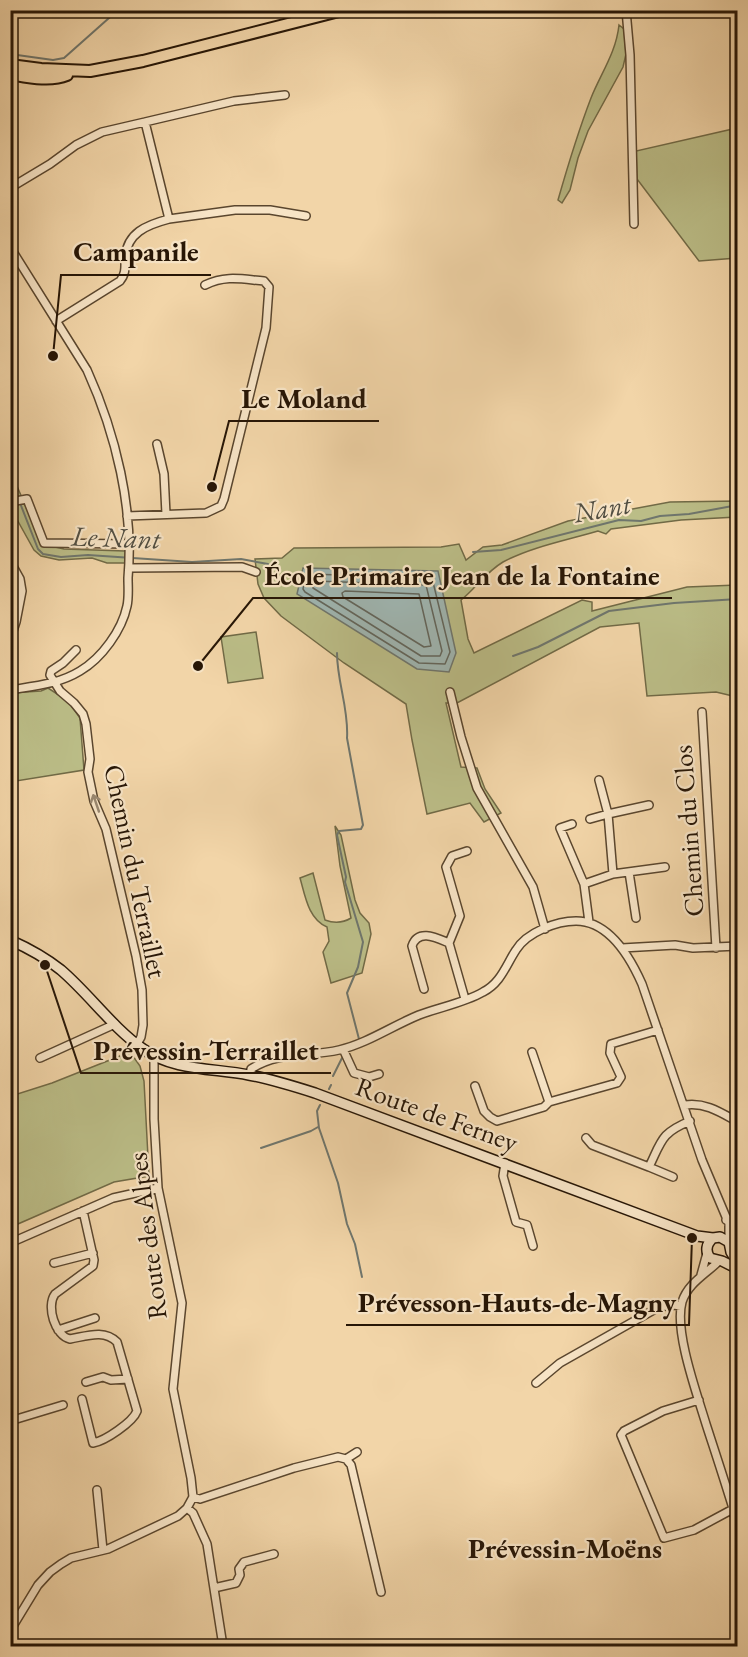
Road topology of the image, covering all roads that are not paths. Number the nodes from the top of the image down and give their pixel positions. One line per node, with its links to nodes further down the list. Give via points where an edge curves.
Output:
1 (343, 10): 4 (main road, via 143,61)
2 (626, 10): 11 (street)
3 (10, 65): 4 (main road)
4 (76, 72): 5 (main road, via 61,78)
5 (10, 74)
6 (285, 95): 7 (street, via 248,99)
7 (145, 123): 8 (street, via 102,132); 10 (street)
8 (10, 188)
9 (306, 216): 10 (street, via 235,210)
10 (169, 219): 14 (street, via 133,236 126,249 125,272 120,281)
11 (634, 224)
12 (10, 247): 14 (street)
13 (205, 285): 17 (street, via 223,278 264,281 270,294 266,328 221,506 206,513)
14 (56, 321): 18 (street, via 87,370 101,404 114,446)
15 (157, 444): 17 (street, via 164,474)
16 (10, 502): 19 (street, via 27,499 44,543)
17 (166, 514): 18 (street)
18 (127, 516): 19 (street)
19 (130, 544): 21 (street)
20 (10, 561): 24 (street)
21 (130, 566): 22 (street, via 242,567); 28 (street, via 128,604 122,623 97,657 82,670)
22 (256, 572)
23 (10, 589): 24 (street)
24 (22, 591): 25 (street)
25 (13, 621): 26 (street)
26 (10, 640)
27 (76, 650): 28 (street, via 51,671)
28 (55, 683): 29 (street); 54 (street, Chemin du Terraillet, one-way to 28, via 143,1024 136,956 106,829 94,801 86,724 83,714)
29 (10, 690)
30 (450, 692): 44 (street, via 477,788 533,887)
31 (702, 712): 49 (street, Chemin du Clos)
32 (599, 780): 34 (street)
33 (649, 804): 34 (street)
34 (608, 814): 35 (street); 40 (street)
35 (590, 819)
36 (572, 824): 41 (street, via 560,828)
37 (467, 851): 46 (street, via 452,856 446,867 460,916)
38 (665, 867): 39 (street)
39 (629, 872): 40 (street); 42 (street)
40 (613, 874): 41 (street)
41 (584, 884): 43 (street)
42 (636, 918)
43 (589, 922): 44 (street, via 562,922); 48 (street)
44 (545, 929): 51 (street, via 519,946 492,987)
45 (10, 942): 52 (main road, Route de Ferney, via 56,966)
46 (449, 943): 50 (street, via 431,935 414,941); 51 (street)
47 (738, 946): 49 (street, Chemin du Clos)
48 (622, 948): 49 (street, Chemin du Clos); 53 (street, via 638,975)
49 (716, 948)
50 (424, 989)
51 (465, 999): 55 (street)
52 (115, 1024): 54 (main road, Route de Ferney); 58 (street)
53 (658, 1030): 62 (street, via 611,1044 610,1053 621,1077 617,1083); 63 (street)
54 (137, 1044): 57 (main road, Route de Ferney)
55 (343, 1049): 59 (street, via 354,1073 369,1077); 60 (street, via 277,1056 251,1069)
56 (532, 1052): 62 (street)
57 (154, 1056): 60 (main road, Route de Ferney, via 182,1065); 70 (street, Route des Alpes)
58 (40, 1058)
59 (378, 1074)
60 (250, 1075): 67 (main road, Route de Ferney, via 315,1093)
61 (475, 1086): 62 (street, via 484,1111 497,1121)
62 (549, 1102)
63 (685, 1105): 64 (street); 65 (street, via 705,1106)
64 (690, 1121): 68 (street, via 672,1128); 73 (street)
65 (738, 1122)
66 (586, 1138): 68 (street, via 592,1145)
67 (505, 1163): 75 (main road, Route de Ferney); 76 (street, via 503,1176 516,1222 528,1225)
68 (649, 1167): 69 (street)
69 (673, 1177)
70 (158, 1188): 71 (street, via 113,1198); 97 (street, Route des Alpes, via 182,1303 173,1389)
71 (83, 1211): 74 (street); 78 (street)
72 (738, 1218): 73 (street)
73 (726, 1220): 75 (street, via 723,1231); 77 (street)
74 (10, 1243)
75 (711, 1244): 77 (main road, via 724,1238); 79 (main road, via 710,1258); 83 (street)
76 (533, 1246)
77 (730, 1247): 79 (main road, via 728,1258); 81 (main road)
78 (93, 1253): 80 (street); 86 (street, via 93,1266 51,1300)
79 (721, 1261): 82 (main road); 83 (street)
80 (54, 1263)
81 (738, 1263)
82 (738, 1269)
83 (701, 1275): 84 (street)
84 (681, 1306): 89 (street, via 659,1307 560,1363); 91 (street, via 686,1353)
85 (95, 1318): 86 (street)
86 (57, 1330): 87 (street, via 70,1340 97,1334 111,1336 117,1342)
87 (128, 1379): 88 (street, via 103,1377); 90 (street, via 135,1416 102,1441 93,1443)
88 (86, 1382)
89 (536, 1383)
90 (82, 1399)
91 (699, 1400): 99 (street); 99 (street, via 654,1415 621,1436 664,1538 694,1530)
92 (63, 1405): 93 (street)
93 (10, 1421)
94 (357, 1452): 95 (street)
95 (346, 1459): 97 (street, via 338,1457 200,1499); 104 (street, via 351,1465)
96 (97, 1490): 101 (street)
97 (193, 1497): 98 (street)
98 (187, 1508): 101 (street, via 178,1516); 103 (street, via 207,1544)
99 (733, 1509): 100 (street)
100 (738, 1526)
101 (104, 1550): 105 (street, via 70,1558 50,1572)
102 (274, 1554): 103 (street, via 244,1562 236,1583)
103 (214, 1588): 106 (street)
104 (381, 1592)
105 (10, 1631)
106 (223, 1647)

